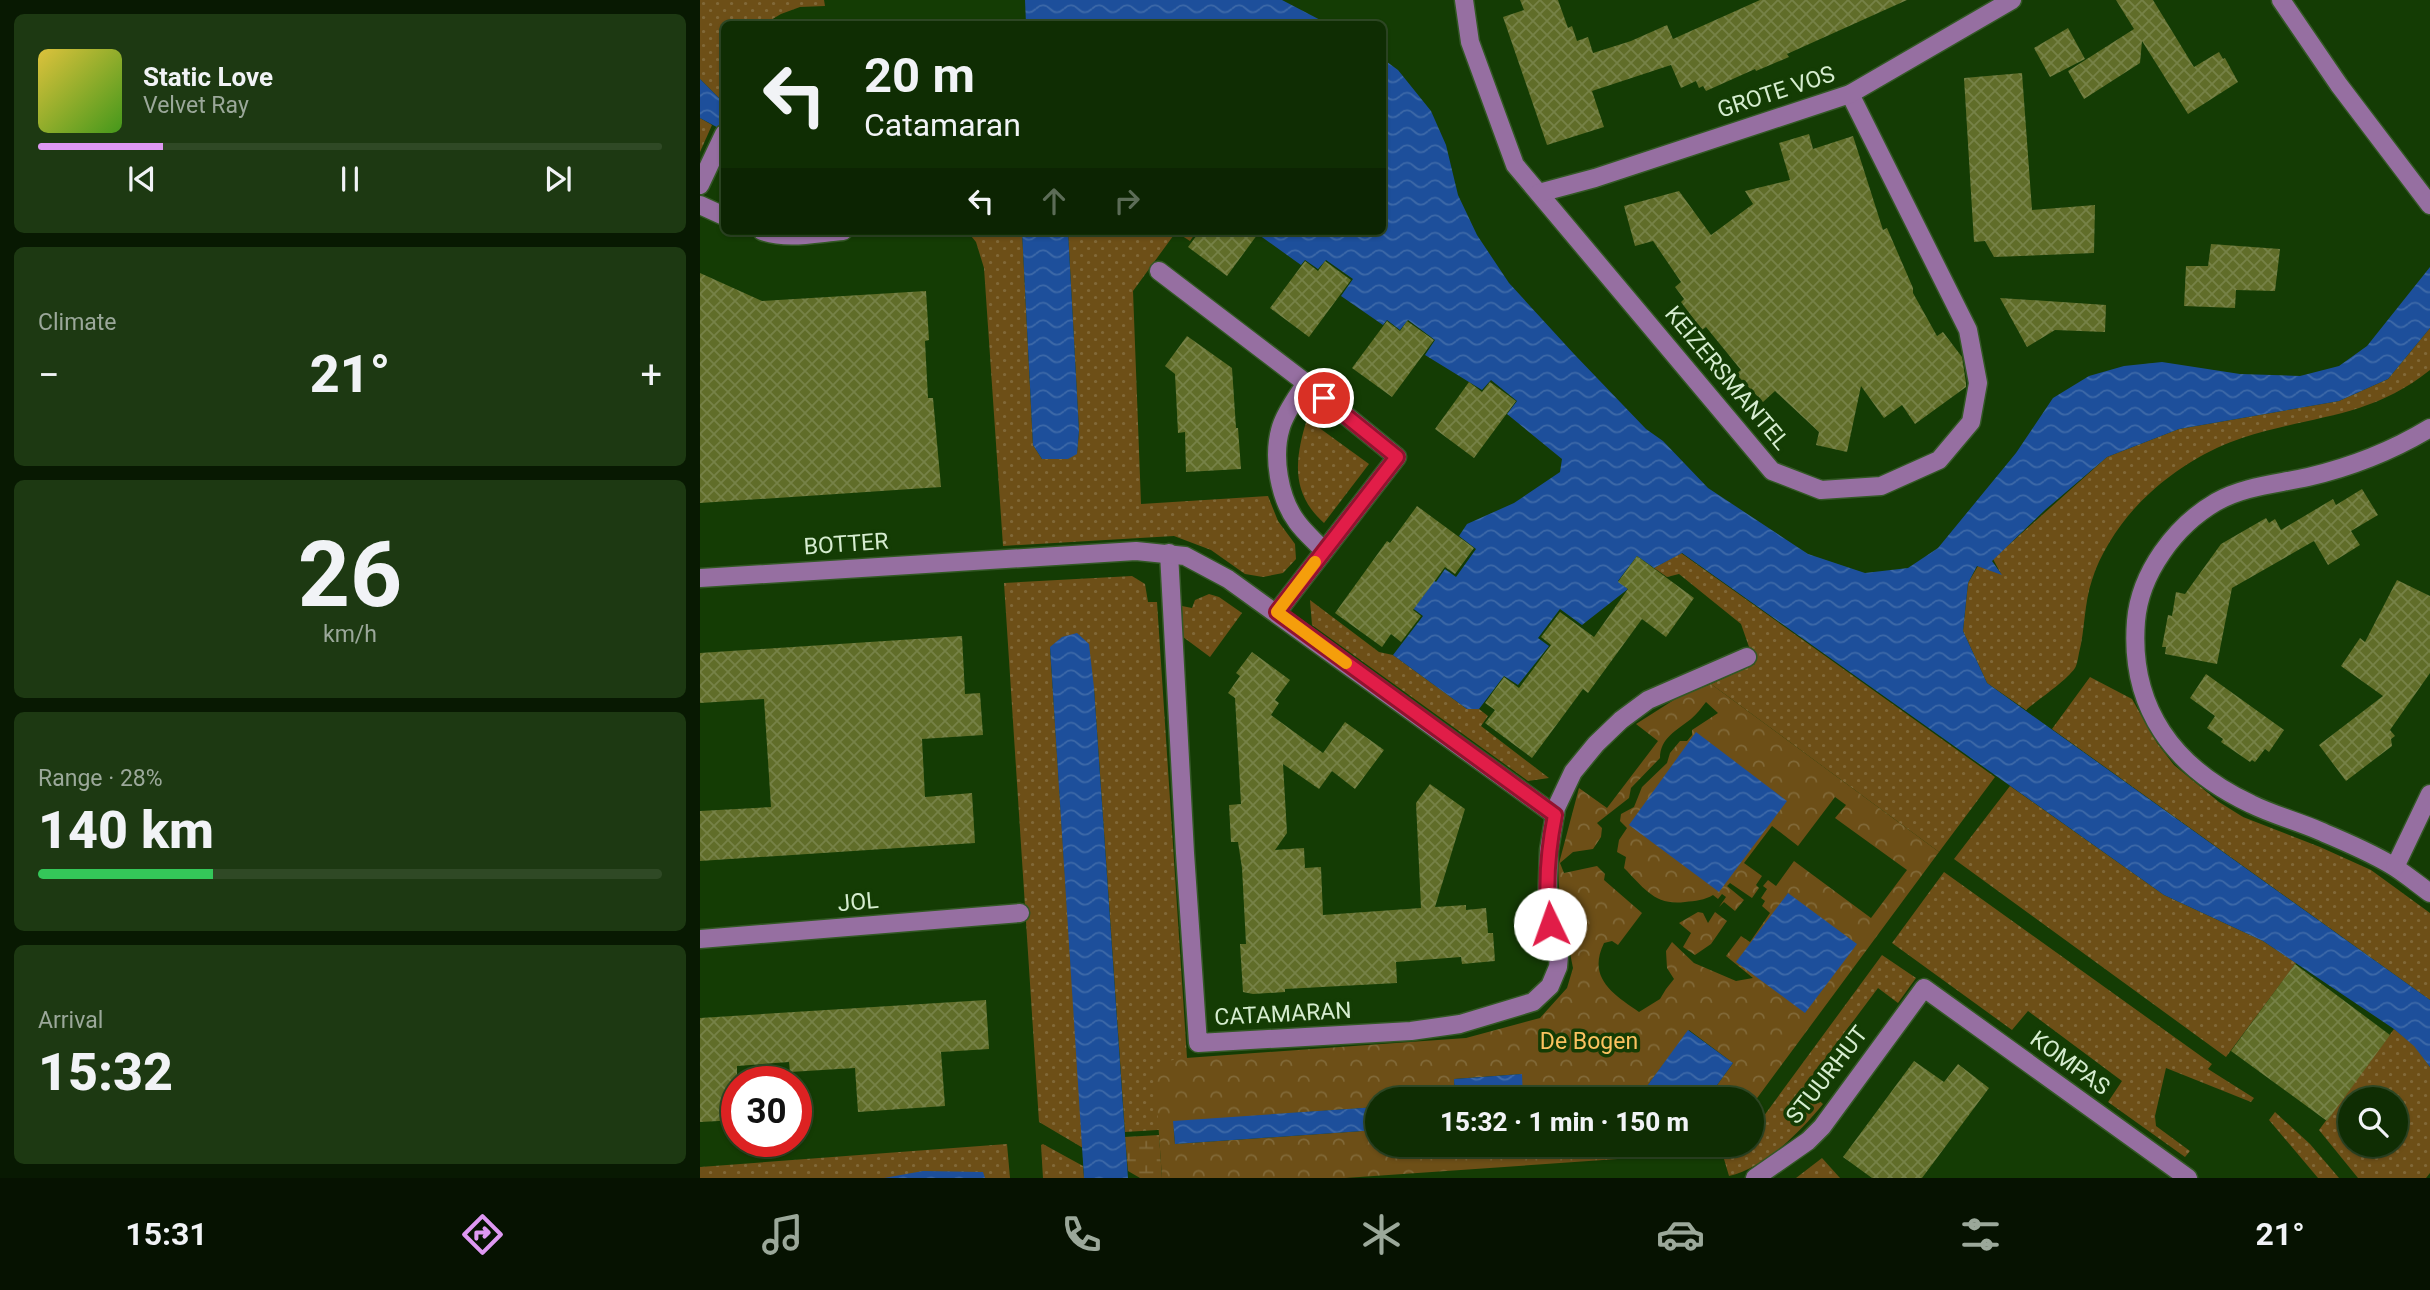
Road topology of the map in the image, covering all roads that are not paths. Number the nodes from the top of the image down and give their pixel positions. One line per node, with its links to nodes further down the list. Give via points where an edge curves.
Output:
1 (1464, 0): 7 (street, KEIZERSMANTEL, via 1470,42 1515,165)
2 (2012, 0): 4 (street, GROTE VOS)
3 (2281, 0): 9 (street)
4 (1850, 94): 7 (street, GROTE VOS); 7 (street, KEIZERSMANTEL, via 1968,330 1978,383 1971,422 1939,460 1881,486 1821,490 1772,471)
5 (721, 141): 6 (street)
6 (700, 185)
7 (1539, 193)
8 (700, 205): 10 (street)
9 (2430, 205)
10 (721, 215)
11 (774, 235): 12 (street)
12 (801, 235)
13 (1159, 271): 14 (street)
14 (1306, 383): 16 (street, via 1282,424 1280,481 1296,520); 16 (street, via 1397,457)
15 (2430, 428): 23 (street, via 2343,468 2243,490 2217,502 2193,518 2156,562 2137,616 2137,672 2144,698 2171,745 2189,765 2234,796)
16 (1324, 551): 19 (street)
17 (1169, 553): 18 (street, BOTTER, via 1136,551); 19 (street, via 1207,566); 22 (street, CATAMARAN, via 1198,1044 1411,1031 1460,1024 1533,1002 1550,986 1558,967 1547,907)
18 (700, 578)
19 (1277, 612): 22 (street)
20 (1747, 657): 22 (street, CATAMARAN, via 1648,700 1621,720 1578,765)
21 (2430, 794): 23 (street)
22 (1555, 815)
23 (2395, 867): 24 (street)
24 (2430, 893)
25 (1020, 913): 26 (street, JOL)
26 (700, 939)
27 (1924, 988): 28 (street, STUURHUT, via 1822,1128); 29 (street, KOMPAS)
28 (1755, 1178)
29 (2188, 1178)

